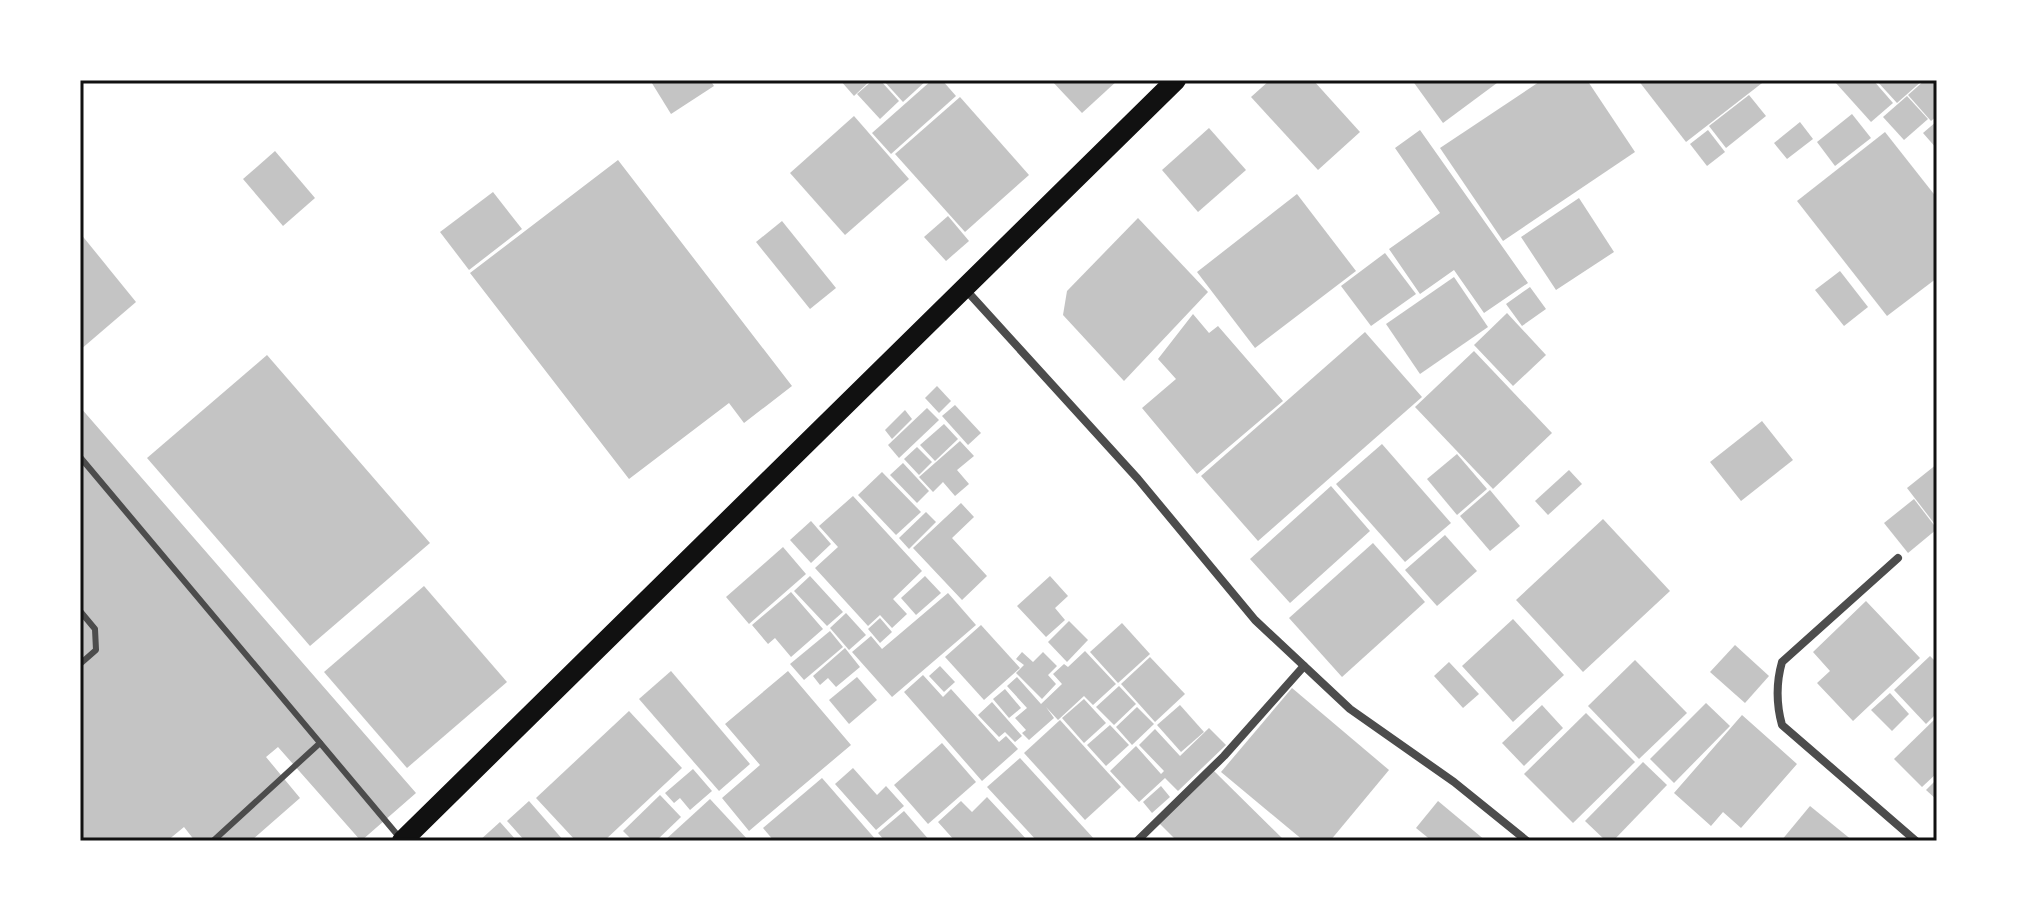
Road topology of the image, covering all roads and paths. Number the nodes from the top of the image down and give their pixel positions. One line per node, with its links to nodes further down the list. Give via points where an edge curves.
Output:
1 (1176, 80): 2 (main road)
2 (963, 286): 7 (street, via 1138,479 1255,620); 10 (main road)
3 (80, 457): 8 (lane)
4 (1898, 558): 13 (street, via 1782,662 1777,699 1782,725)
5 (80, 611): 6 (lane, via 95,629 96,650)
6 (80, 664)
7 (1304, 666): 11 (street, via 1224,756); 12 (street, via 1350,709)
8 (320, 743): 9 (lane); 10 (lane)
9 (213, 841)
10 (402, 841)
11 (1137, 841)
12 (1527, 841)
13 (1916, 841)

